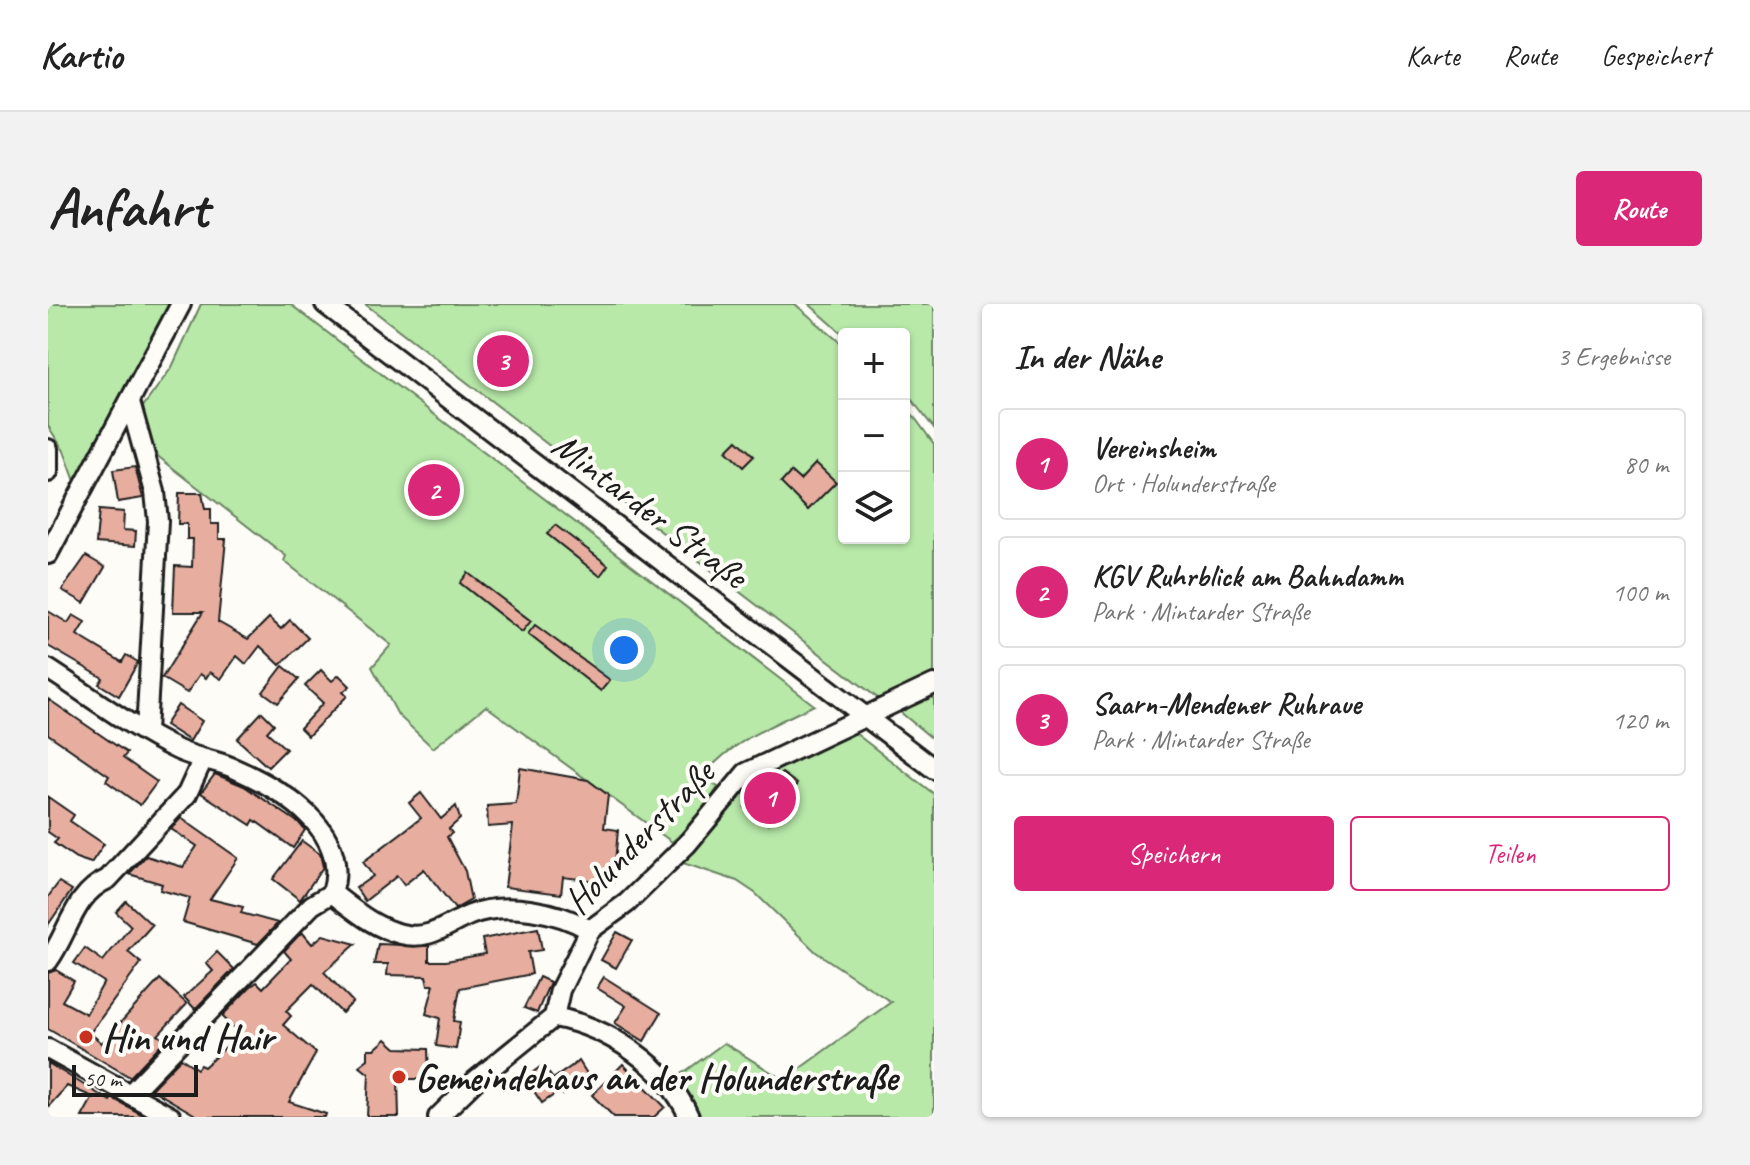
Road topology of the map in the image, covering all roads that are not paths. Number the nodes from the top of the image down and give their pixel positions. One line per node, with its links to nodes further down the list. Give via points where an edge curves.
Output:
1 (181, 304): 3 (street)
2 (325, 304): 9 (street, Mintarder Straße)
3 (130, 402): 6 (street); 10 (street, via 158,521)
4 (48, 449): 5 (street)
5 (48, 472)
6 (48, 554)
7 (48, 669): 10 (street)
8 (934, 684): 9 (street, Holunderstraße)
9 (866, 717): 12 (street, Mintarder Straße); 14 (street, Holunderstraße, via 746,773 687,844 627,903)
10 (146, 731): 11 (street)
11 (203, 759): 13 (street, via 263,783 315,821 335,858); 15 (street, via 187,794 71,914)
12 (934, 769)
13 (332, 893): 14 (street, via 377,925 402,934 442,931 471,915 497,909 529,911); 18 (street, via 312,905)
14 (590, 930): 16 (street, Holunderstraße, via 560,990)
15 (48, 961)
16 (554, 1017): 20 (street); 21 (street, via 582,1022 618,1040 661,1077)
17 (48, 1049): 18 (street)
18 (130, 1094): 19 (street)
19 (171, 1117)
20 (438, 1117)
21 (689, 1117)

